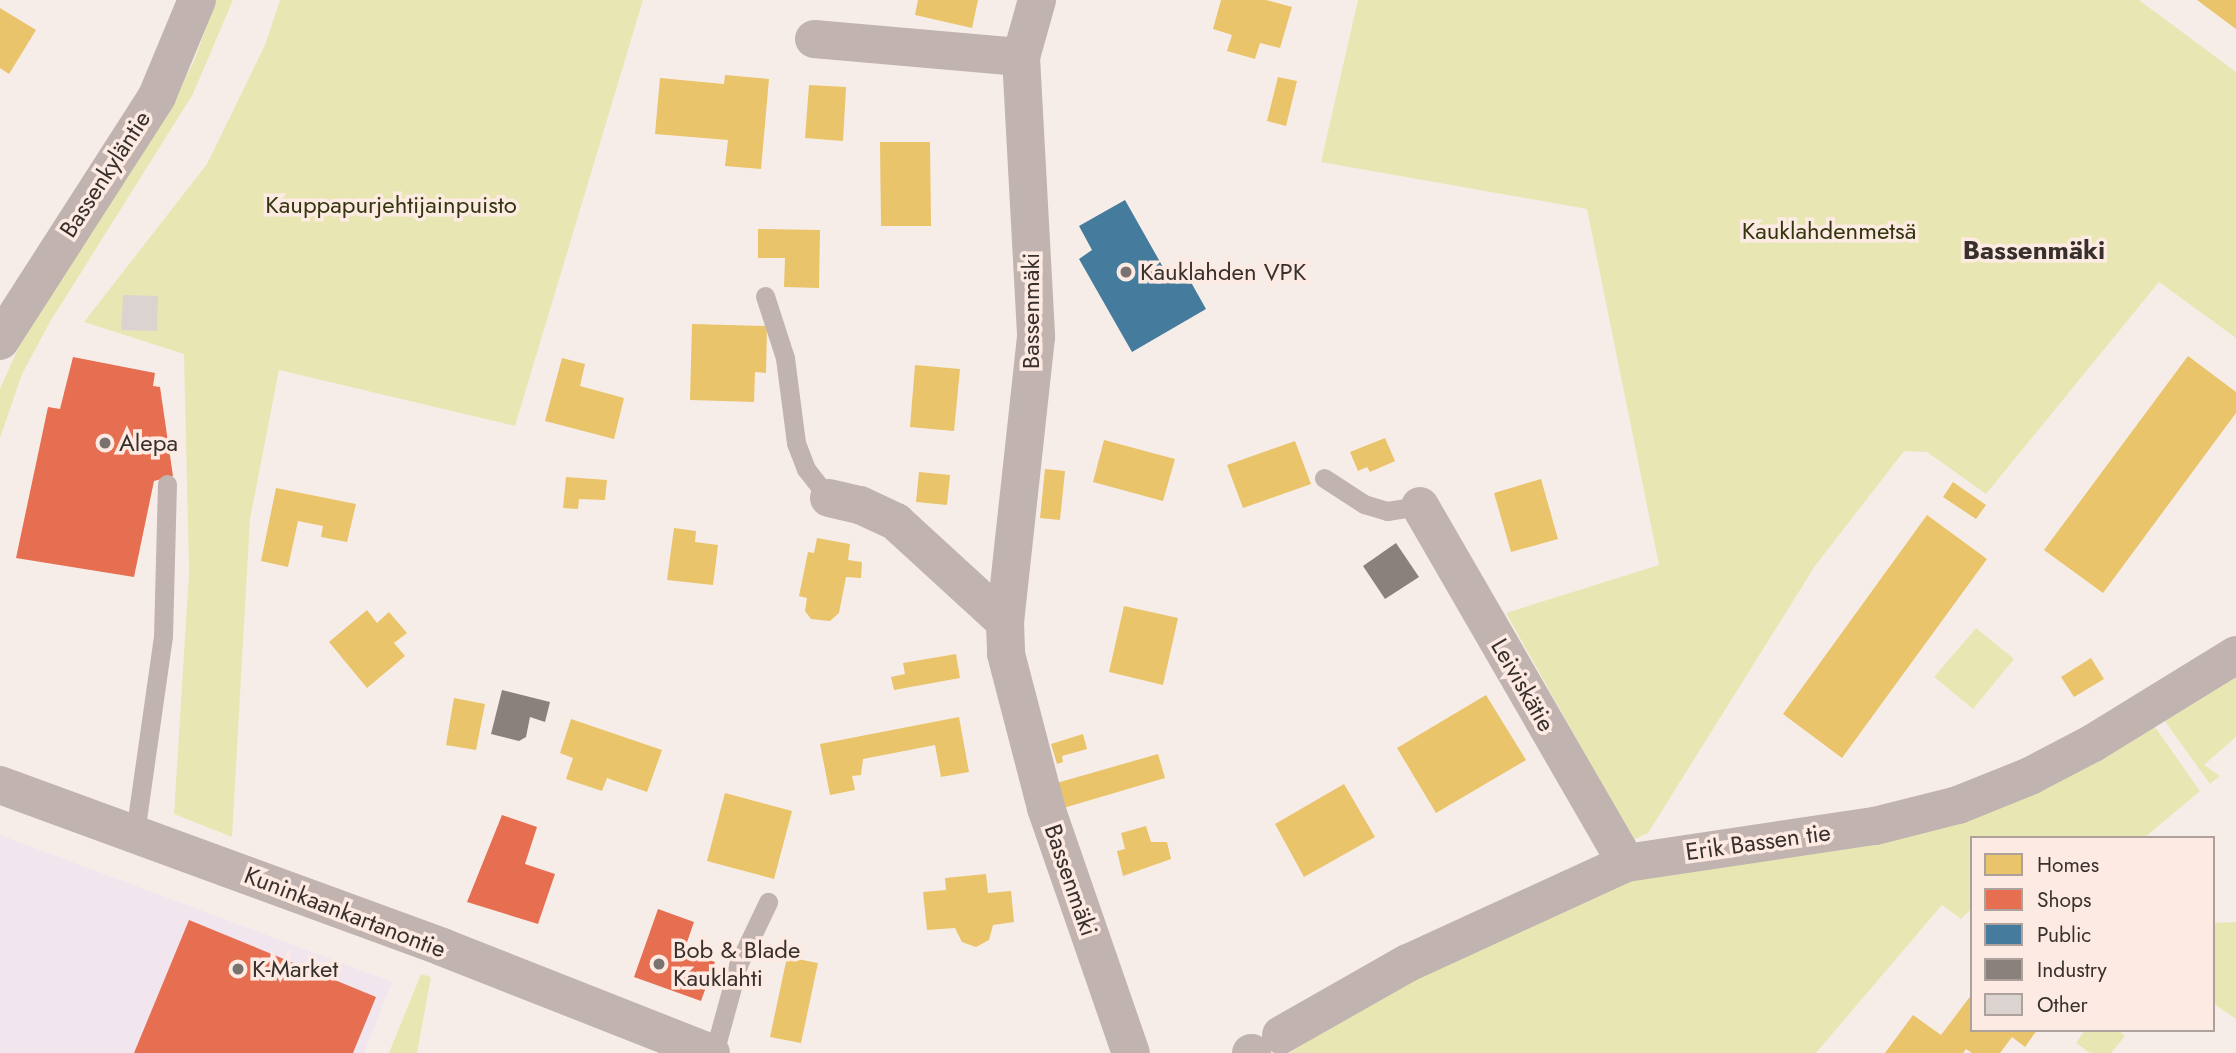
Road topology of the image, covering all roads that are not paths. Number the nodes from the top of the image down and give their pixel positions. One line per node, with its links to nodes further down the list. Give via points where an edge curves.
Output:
1 (197, 0): 6 (street, Bassenkyläntie, via 156,96)
2 (1037, 0): 4 (street, Bassenmäki)
3 (814, 39): 4 (street)
4 (1021, 57): 11 (street, Bassenmäki, via 1036,337)
5 (765, 296): 9 (lane, via 785,358 796,443 806,469)
6 (0, 341)
7 (1324, 478): 10 (lane, via 1364,504 1387,511)
8 (167, 484): 14 (lane, via 163,636)
9 (828, 498): 11 (street, via 860,505 896,522)
10 (1420, 506): 15 (street, Leiviskätie)
11 (1005, 622): 19 (street, Bassenmäki, via 1006,654 1032,764)
12 (2236, 655): 15 (street, Erik Bassen tie, via 2093,743 2030,776 1958,805 1875,826)
13 (0, 785): 14 (street, Kuninkaankartanontie)
14 (135, 833): 18 (street, Kuninkaankartanontie, via 586,1002)
15 (1626, 863): 17 (street, Erik Bassen tie, via 1408,963)
16 (768, 902): 18 (lane)
17 (1261, 1047)
18 (699, 1051)
19 (1131, 1053)

